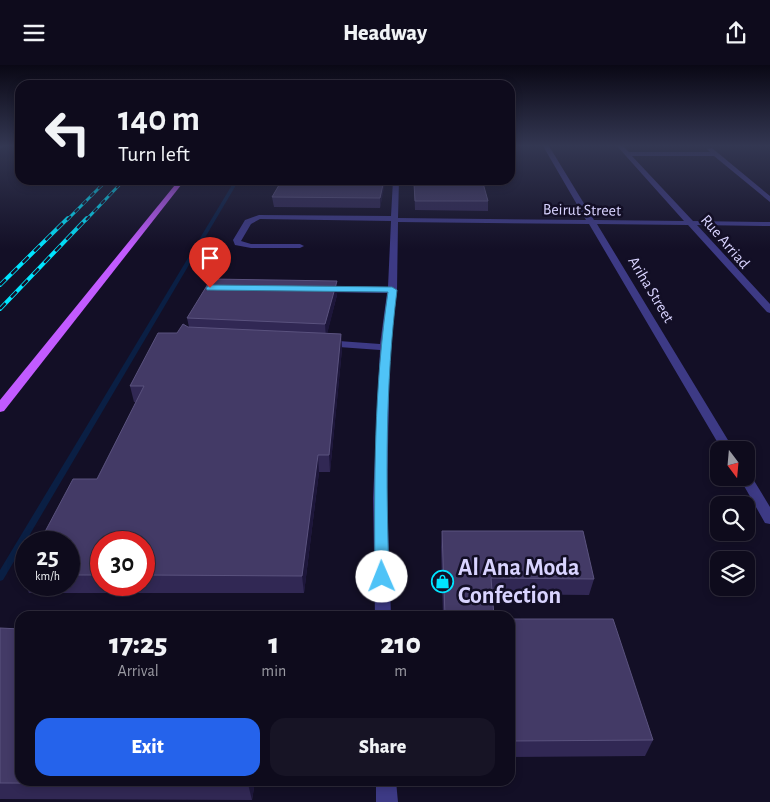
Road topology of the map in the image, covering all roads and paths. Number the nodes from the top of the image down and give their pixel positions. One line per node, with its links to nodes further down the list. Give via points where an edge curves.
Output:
1 (567, 180): 8 (street, Ariha Street)
2 (652, 180): 9 (street, Rue Arriad)
3 (747, 180): 6 (street)
4 (178, 185): 17 (main road)
5 (396, 185): 7 (street)
6 (770, 200)
7 (394, 219): 8 (street, Beirut Street); 11 (street, Beirut Street, via 259,217 248,222 237,240 251,246); 13 (street)
8 (592, 223): 9 (street, Beirut Street); 18 (street, Ariha Street)
9 (692, 224): 10 (street, Beirut Street); 14 (street, Rue Arriad)
10 (770, 224)
11 (300, 246)
12 (306, 289): 13 (street)
13 (392, 290): 16 (street)
14 (770, 310)
15 (315, 342): 16 (street)
16 (385, 347): 21 (street, via 380,498)
17 (0, 408)
18 (723, 441)
19 (751, 486): 20 (street)
20 (768, 511)
21 (383, 611)
22 (386, 786): 23 (street)
23 (387, 802)

